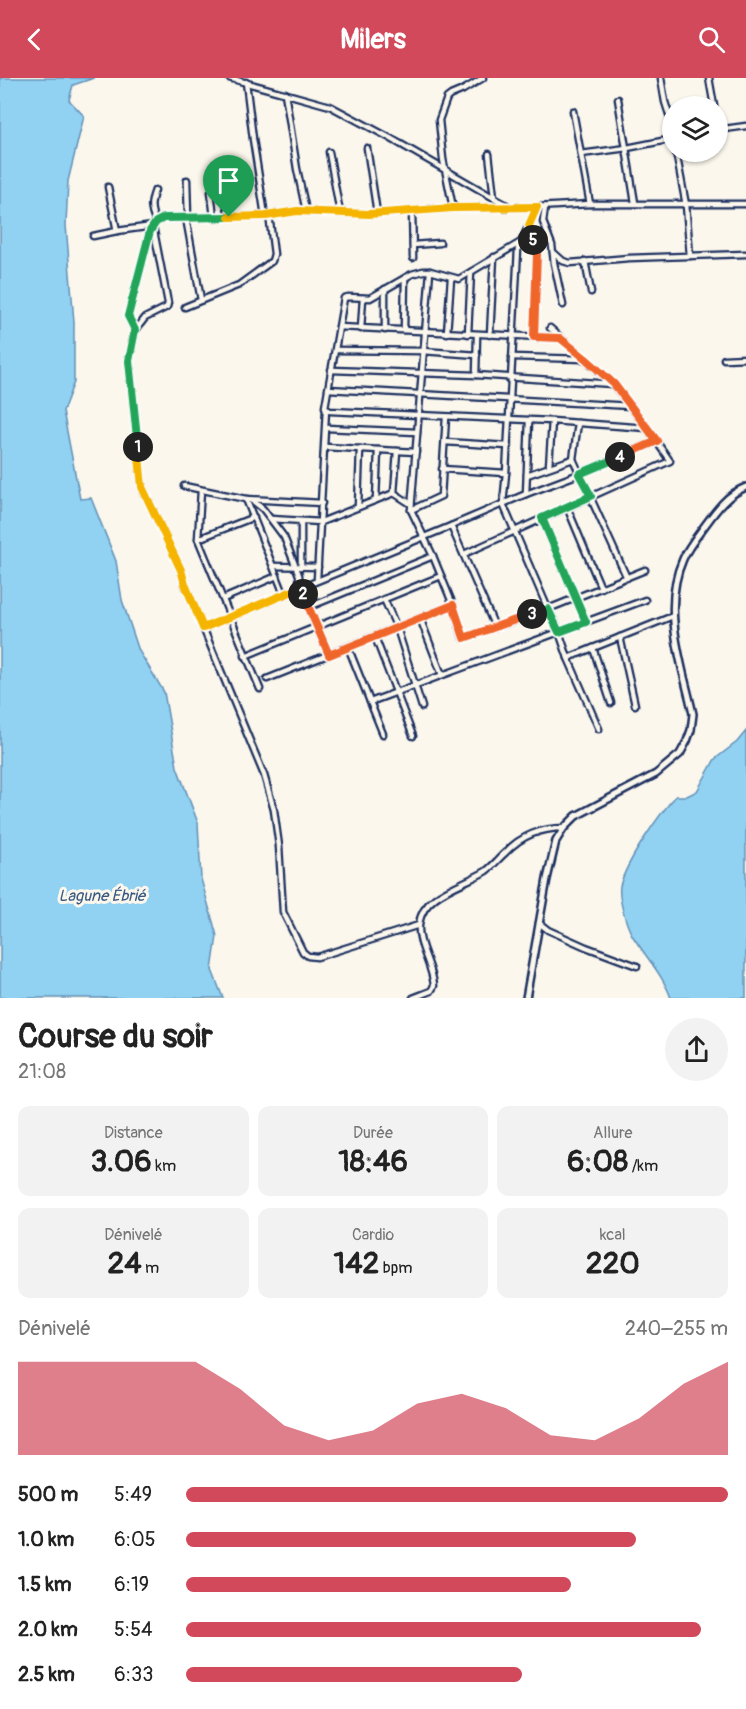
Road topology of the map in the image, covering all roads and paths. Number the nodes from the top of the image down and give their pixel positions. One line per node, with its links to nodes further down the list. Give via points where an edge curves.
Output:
1 (229, 78): 5 (street)
2 (483, 78): 21 (street, via 447,98 439,120)
3 (661, 78): 7 (street)
4 (709, 78): 8 (street)
5 (246, 82): 6 (street); 39 (street)
6 (285, 93): 21 (street, via 330,106); 35 (street)
7 (664, 96)
8 (712, 96)
9 (618, 99): 15 (street)
10 (573, 111): 18 (street)
11 (746, 126): 12 (street)
12 (728, 128)
13 (662, 141): 15 (street)
14 (367, 148): 38 (street)
15 (627, 148): 18 (street); 27 (street)
16 (329, 152): 37 (street)
17 (489, 154): 26 (street)
18 (581, 154): 28 (street)
19 (678, 162): 30 (street)
20 (220, 169): 41 (street)
21 (446, 169): 26 (street); 34 (street)
22 (187, 180): 42 (street)
23 (108, 187): 45 (street)
24 (155, 190): 43 (street, via 151,201)
25 (211, 192): 40 (street)
26 (494, 197): 31 (street)
27 (635, 203): 28 (street); 30 (street)
28 (590, 204): 33 (street)
29 (746, 204): 30 (street)
30 (686, 205): 52 (street)
31 (510, 207): 32 (street); 34 (street)
32 (537, 207): 33 (street); 44 (street)
33 (545, 207): 50 (street, via 543,222)
34 (453, 208): 36 (street)
35 (306, 211): 37 (street); 39 (street)
36 (412, 211): 38 (street); 49 (street)
37 (340, 213): 38 (street)
38 (377, 213)
39 (267, 215): 41 (street); 63 (street, via 272,261 239,285)
40 (214, 217): 41 (street); 42 (street)
41 (229, 217)
42 (187, 218): 43 (street, via 164,218); 63 (street)
43 (154, 224): 45 (street); 69 (street, via 128,316); 69 (street, via 168,303)
44 (529, 225): 47 (street); 78 (street, via 537,253)
45 (117, 231): 46 (street)
46 (93, 236)
47 (521, 242): 53 (street); 77 (street)
48 (440, 243): 49 (street)
49 (413, 245): 54 (street)
50 (553, 252): 55 (street, via 570,263); 64 (street)
51 (746, 254): 52 (street)
52 (690, 256): 55 (street)
53 (494, 257): 57 (street); 76 (street)
54 (413, 258)
55 (585, 261): 61 (street)
56 (430, 271): 58 (street); 59 (street); 72 (street)
57 (471, 272): 59 (street, via 459,279); 74 (street)
58 (405, 278): 60 (street); 71 (street)
59 (451, 278): 73 (street)
60 (385, 289): 62 (street); 70 (street)
61 (591, 292)
62 (363, 298): 66 (street, via 344,298); 68 (street)
63 (201, 300): 65 (street)
64 (563, 305)
65 (185, 307)
66 (339, 327): 68 (street); 80 (street)
67 (550, 328): 79 (street)
68 (361, 329): 70 (street)
69 (135, 330): 168 (street, via 129,361 142,487)
70 (385, 330): 71 (street)
71 (404, 330): 72 (street)
72 (426, 331): 73 (street); 81 (street)
73 (447, 333): 74 (street)
74 (468, 334): 75 (street)
75 (477, 335): 76 (street); 82 (street)
76 (490, 335): 77 (street)
77 (514, 336): 78 (street); 83 (street)
78 (534, 337): 79 (street)
79 (560, 338): 85 (street)
80 (336, 350): 81 (street); 87 (street)
81 (423, 351): 82 (street); 88 (street)
82 (477, 355): 89 (street)
83 (512, 357): 85 (street); 90 (street)
84 (746, 357): 86 (street)
85 (586, 359): 91 (street)
86 (724, 359)
87 (331, 369): 88 (street); 92 (street)
88 (422, 372): 89 (street); 93 (street)
89 (476, 375): 90 (street)
90 (511, 378): 91 (street); 94 (street)
91 (614, 384): 95 (street)
92 (328, 389): 93 (street); 96 (street)
93 (420, 394): 94 (street); 97 (street)
94 (510, 399): 95 (street); 99 (street)
95 (631, 406): 104 (street)
96 (327, 410): 97 (street); 103 (street)
97 (417, 416): 98 (street); 105 (street)
98 (446, 417): 99 (street); 107 (street)
99 (509, 420): 100 (street); 108 (street)
100 (529, 420): 101 (street); 119 (street)
101 (552, 421): 102 (street); 115 (street)
102 (578, 423): 104 (street); 114 (street)
103 (326, 428): 105 (street); 109 (street)
104 (647, 428): 106 (street)
105 (417, 432): 113 (street)
106 (657, 441): 118 (street); 125 (street, via 670,461)
107 (445, 442): 108 (street); 116 (street)
108 (508, 446): 117 (street)
109 (325, 447): 110 (street); 128 (street)
110 (360, 449): 111 (street); 130 (street)
111 (378, 450): 112 (street); 127 (street)
112 (397, 451): 113 (street); 123 (street)
113 (416, 452): 131 (street)
114 (573, 459): 115 (street); 118 (street)
115 (549, 466): 119 (street)
116 (442, 469): 117 (street); 131 (street, via 441,496)
117 (506, 473): 129 (street)
118 (579, 474): 124 (street); 125 (street)
119 (527, 475): 124 (street)
120 (184, 486): 122 (street)
121 (746, 487): 162 (street, via 722,503 683,558 673,593)
122 (201, 490): 126 (street); 141 (street)
123 (394, 493): 127 (street); 131 (street)
124 (526, 494): 129 (street)
125 (591, 496): 132 (street); 150 (street)
126 (247, 499): 128 (street); 133 (street); 135 (street, via 258,504)
127 (376, 500): 130 (street)
128 (322, 503): 137 (street)
129 (502, 504): 138 (street); 139 (street)
130 (358, 507): 137 (street)
131 (411, 507): 140 (street)
132 (567, 507): 134 (street); 153 (street)
133 (254, 517): 141 (street); 144 (street)
134 (542, 518): 139 (street); 155 (street)
135 (271, 519): 136 (street); 145 (street)
136 (301, 521): 137 (street); 145 (street)
137 (321, 522): 146 (street)
138 (451, 526): 140 (street); 142 (street)
139 (514, 531): 142 (street); 161 (street)
140 (424, 536): 143 (street); 151 (street)
141 (198, 539): 156 (street)
142 (464, 554): 167 (street)
143 (433, 556): 149 (street); 160 (street)
144 (273, 566): 145 (street); 148 (street)
145 (298, 567): 146 (street); 152 (street)
146 (318, 567): 151 (street)
147 (645, 570): 150 (street)
148 (277, 576): 154 (street); 156 (street)
149 (441, 576): 157 (street); 159 (street)
150 (627, 578): 153 (street)
151 (317, 580): 152 (street)
152 (300, 588): 154 (street); 160 (street)
153 (601, 588): 155 (street)
154 (285, 594): 163 (street)
155 (576, 597): 161 (street); 165 (street)
156 (223, 599): 163 (street)
157 (384, 599): 166 (street); 169 (street)
158 (645, 600): 165 (street)
159 (453, 605): 164 (street); 167 (street, via 464,638)
160 (309, 607): 166 (street)
161 (548, 609): 167 (street); 170 (street)
162 (673, 616): 172 (street); 190 (street, via 693,714 687,741 680,754 656,774 589,808)
163 (230, 617): 168 (street); 176 (street)
164 (420, 618): 169 (street); 178 (street)
165 (586, 622): 170 (street)
166 (316, 626): 175 (street); 176 (street)
167 (495, 627)
168 (203, 628): 192 (street, via 264,775 278,837 283,912 303,952 317,957)
169 (397, 628): 171 (street); 180 (street)
170 (559, 632): 177 (street); 178 (street)
171 (375, 637): 173 (street); 182 (street)
172 (620, 637): 174 (street); 185 (street)
173 (348, 647): 175 (street); 183 (street)
174 (593, 648): 177 (street); 184 (street)
175 (329, 655): 179 (street)
176 (246, 656): 181 (street)
177 (568, 658): 187 (street)
178 (442, 675): 180 (street)
179 (267, 679)
180 (415, 685): 182 (street); 186 (street)
181 (260, 689)
182 (396, 692): 183 (street); 189 (street)
183 (370, 702): 188 (street)
184 (611, 703)
185 (635, 705)
186 (422, 706)
187 (599, 729)
188 (383, 734)
189 (413, 736)
190 (564, 828): 191 (street, via 552,852); 192 (street, via 543,829 513,845 486,871 432,901)
191 (539, 923): 193 (street, via 586,947); 195 (street)
192 (419, 925): 194 (street, via 434,983 431,991)
193 (637, 966)
194 (413, 998)
195 (526, 998)

